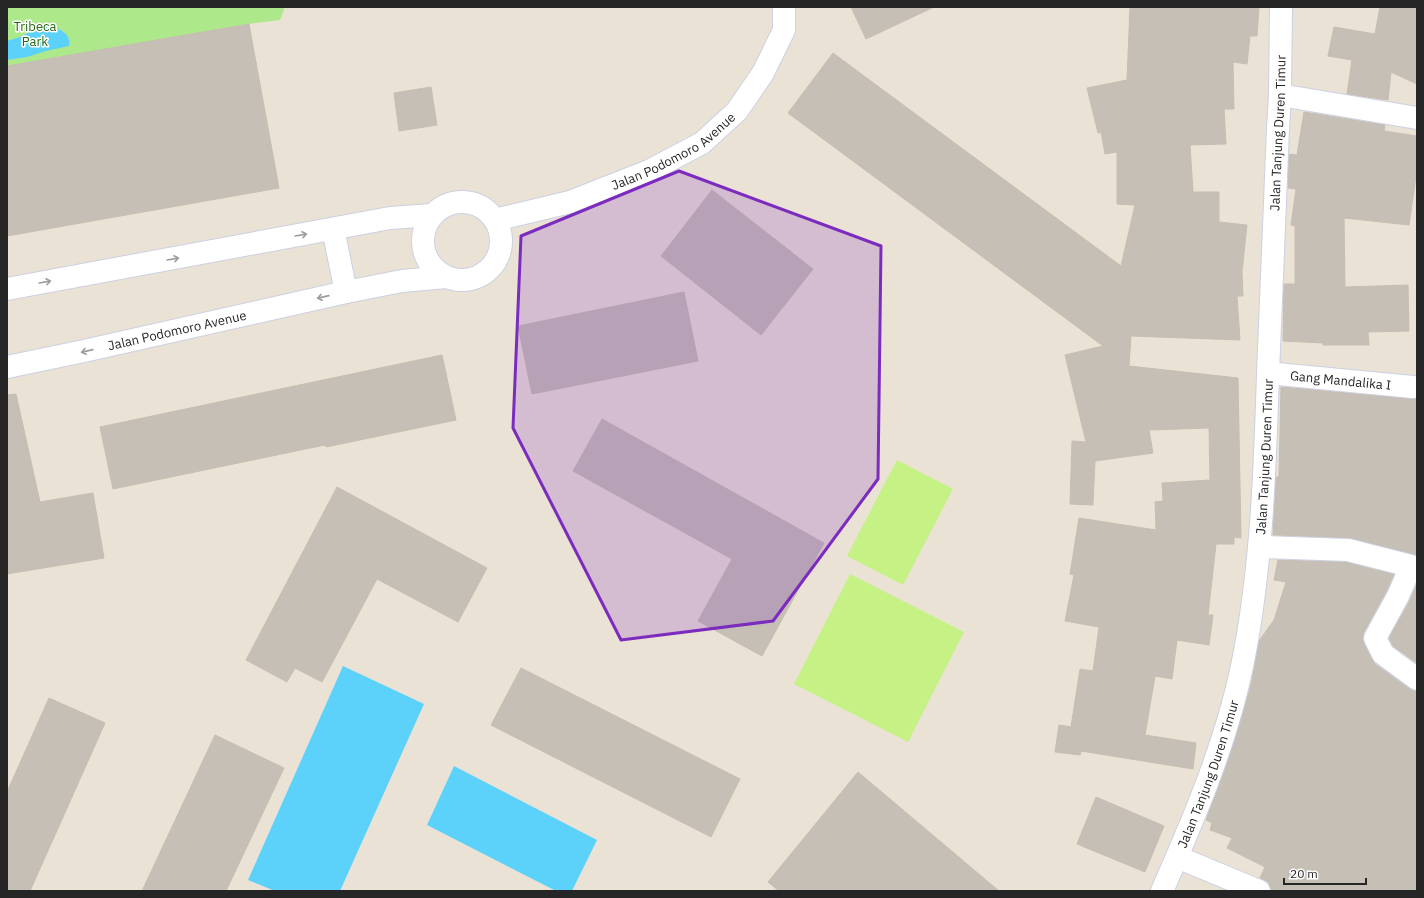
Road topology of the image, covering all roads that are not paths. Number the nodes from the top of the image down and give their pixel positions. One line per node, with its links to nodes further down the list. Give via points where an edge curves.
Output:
1 (784, 7): 6 (street, Jalan Podomoro Avenue, via 784,30 763,73 736,111 702,143 649,171 570,202)
2 (1281, 7): 3 (street, Jalan Tanjung Duren Timur)
3 (1280, 95): 4 (street); 12 (street, Jalan Tanjung Duren Timur)
4 (1417, 118)
5 (432, 215): 6 (street, via 441,207 453,202 465,202 488,211); 7 (street, via 390,218); 8 (street, via 425,225 422,237 423,250 428,261)
6 (496, 220): 8 (street, via 501,244 492,267 471,279 458,280)
7 (333, 229): 9 (street, one-way to 7); 10 (street)
8 (446, 277): 10 (street, Jalan Podomoro Avenue, via 402,281)
9 (7, 289)
10 (346, 292): 11 (street, Jalan Podomoro Avenue, one-way to 11)
11 (7, 367)
12 (1268, 373): 13 (street, Gang Mandalika I); 14 (street, Jalan Tanjung Duren Timur)
13 (1413, 387)
14 (1260, 548): 15 (street, via 1348,550 1411,566 1375,638 1383,654); 16 (street, Jalan Tanjung Duren Timur, via 1245,652 1232,704 1214,765)
15 (1417, 679)
16 (1177, 857): 17 (street, Jalan Tanjung Duren Timur); 18 (street)
17 (1162, 891)
18 (1259, 891)

